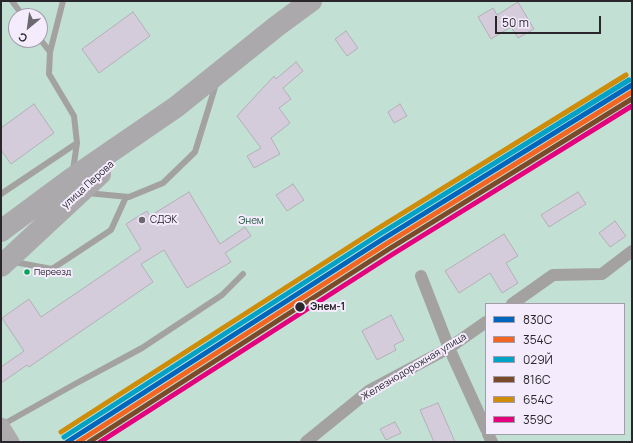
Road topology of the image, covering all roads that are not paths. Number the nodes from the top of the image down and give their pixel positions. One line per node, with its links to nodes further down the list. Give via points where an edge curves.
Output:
1 (63, 1): 4 (lane)
2 (311, 1): 5 (highway, улица Перова)
3 (47, 48): 4 (lane)
4 (50, 52): 6 (lane, via 49,74 74,116)
5 (220, 72): 7 (highway, улица Перова); 9 (lane, via 195,152 163,183)
6 (77, 143): 7 (lane); 8 (lane)
7 (76, 186): 9 (lane, via 104,196); 10 (highway, улица Перова); 12 (highway, улица Перова)
8 (1, 194)
9 (126, 197): 12 (lane, via 111,230 52,269)
10 (1, 231)
11 (632, 251): 15 (street, via 602,274 553,275)
12 (4, 263)
13 (243, 274): 18 (lane, via 222,295 142,348)
14 (421, 276): 17 (street)
15 (513, 303)
16 (485, 323): 17 (street, Железнодорожная улица)
17 (449, 348): 19 (street); 21 (street, Железнодорожная улица, via 370,390)
18 (1, 426): 20 (street)
19 (485, 427)
20 (11, 442)
21 (306, 442)

